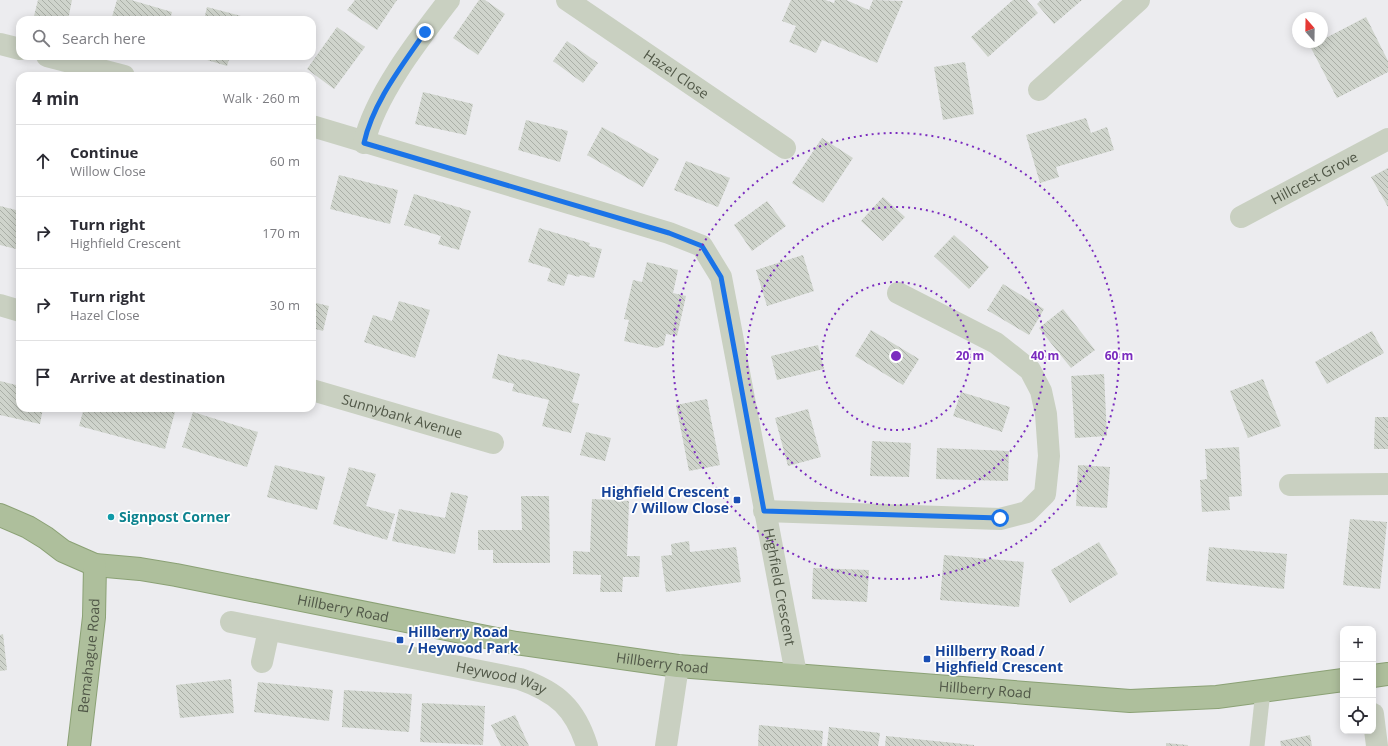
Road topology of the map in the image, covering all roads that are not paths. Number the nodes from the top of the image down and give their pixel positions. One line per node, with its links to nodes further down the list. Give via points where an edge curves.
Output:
1 (449, 0): 11 (street, via 385,93 367,130)
2 (568, 0): 12 (street, Hazel Close)
3 (1139, 0): 8 (street)
4 (0, 44): 5 (street)
5 (16, 48)
6 (62, 60): 7 (street)
7 (109, 72)
8 (1039, 90)
9 (316, 127): 11 (street, Highfield Crescent)
10 (1388, 139): 13 (street, Hillcrest Grove)
11 (364, 143): 21 (street, Highfield Crescent, via 669,233 702,246 721,277)
12 (785, 148)
13 (1241, 217)
14 (898, 293): 21 (street, via 996,343 1030,370 1041,391 1046,414 1049,456 1045,494 1027,512 1000,518)
15 (0, 305): 16 (street)
16 (16, 309)
17 (316, 391): 18 (street, Sunnybank Avenue)
18 (493, 443)
19 (1388, 484): 20 (street)
20 (1290, 485)
21 (764, 511): 28 (street, Highfield Crescent)
22 (0, 516): 23 (highway, Hillberry Road, via 28,528 63,551)
23 (95, 565): 27 (highway, Hillberry Road, via 176,575 516,643); 34 (highway, Bemahague Road, via 94,617)
24 (231, 622): 25 (street, Heywood Way)
25 (269, 630): 26 (street); 35 (street, Heywood Way, via 535,684 548,690 568,708 582,730)
26 (262, 662)
27 (678, 666): 28 (highway, Hillberry Road); 36 (street)
28 (796, 674): 32 (highway, Hillberry Road, via 1130,701 1217,697)
29 (1388, 674): 30 (highway)
30 (1376, 676)
31 (1340, 680): 32 (highway, Hillberry Road)
32 (1264, 691): 37 (lane)
33 (1376, 733): 38 (street)
34 (79, 746)
35 (587, 746)
36 (666, 746)
37 (1257, 746)
38 (1378, 746)

